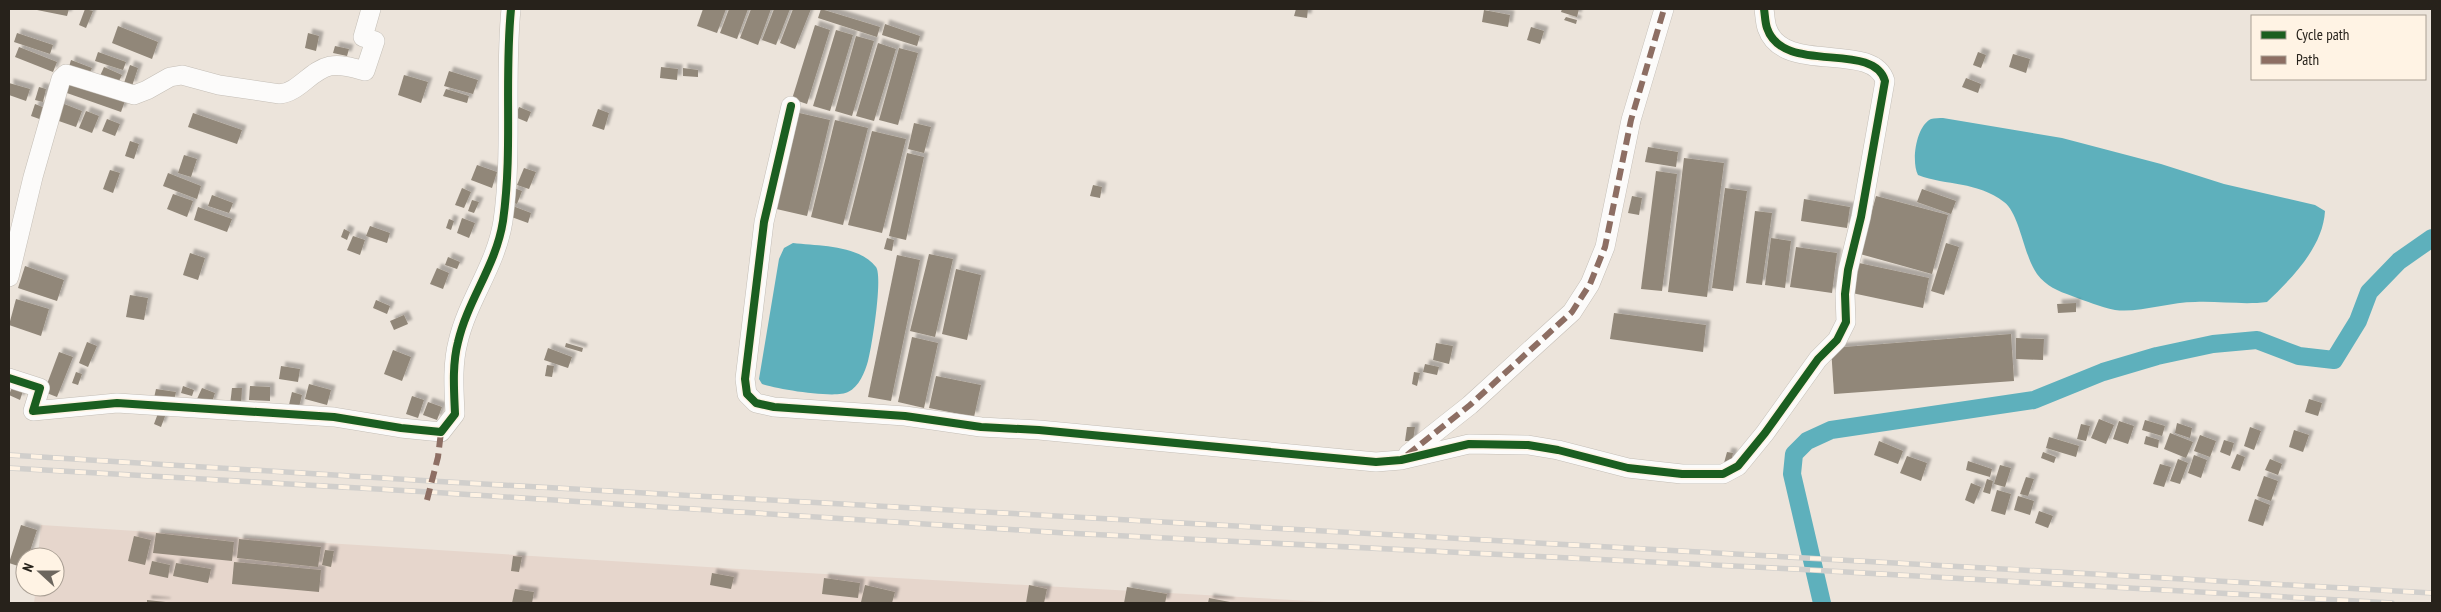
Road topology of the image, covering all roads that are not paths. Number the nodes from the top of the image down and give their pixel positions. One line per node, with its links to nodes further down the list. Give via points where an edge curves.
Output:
1 (371, 9): 6 (street, via 363,37 375,41 365,71 330,66 315,72 288,93 219,85 182,75 170,77 134,94 66,74 61,79 35,167)
2 (511, 9): 7 (street, via 507,54 510,101 508,172 502,222 496,254 458,342 453,380 455,414 441,432 334,417 117,403 33,411 40,388)
3 (1664, 9): 8 (street, via 1631,120 1605,247 1590,284 1572,312 1470,405)
4 (1764, 9): 8 (street, via 1767,29 1776,42 1788,50 1874,65 1883,72 1885,82 1848,270 1846,322 1837,340 1818,359 1765,433 1738,466 1723,474 1682,474 1628,468 1528,445 1469,444)
5 (790, 106): 8 (street, via 764,222 745,379 747,394 756,403 905,416 981,427 1376,462)
6 (9, 277)
7 (9, 378)
8 (1401, 460)

